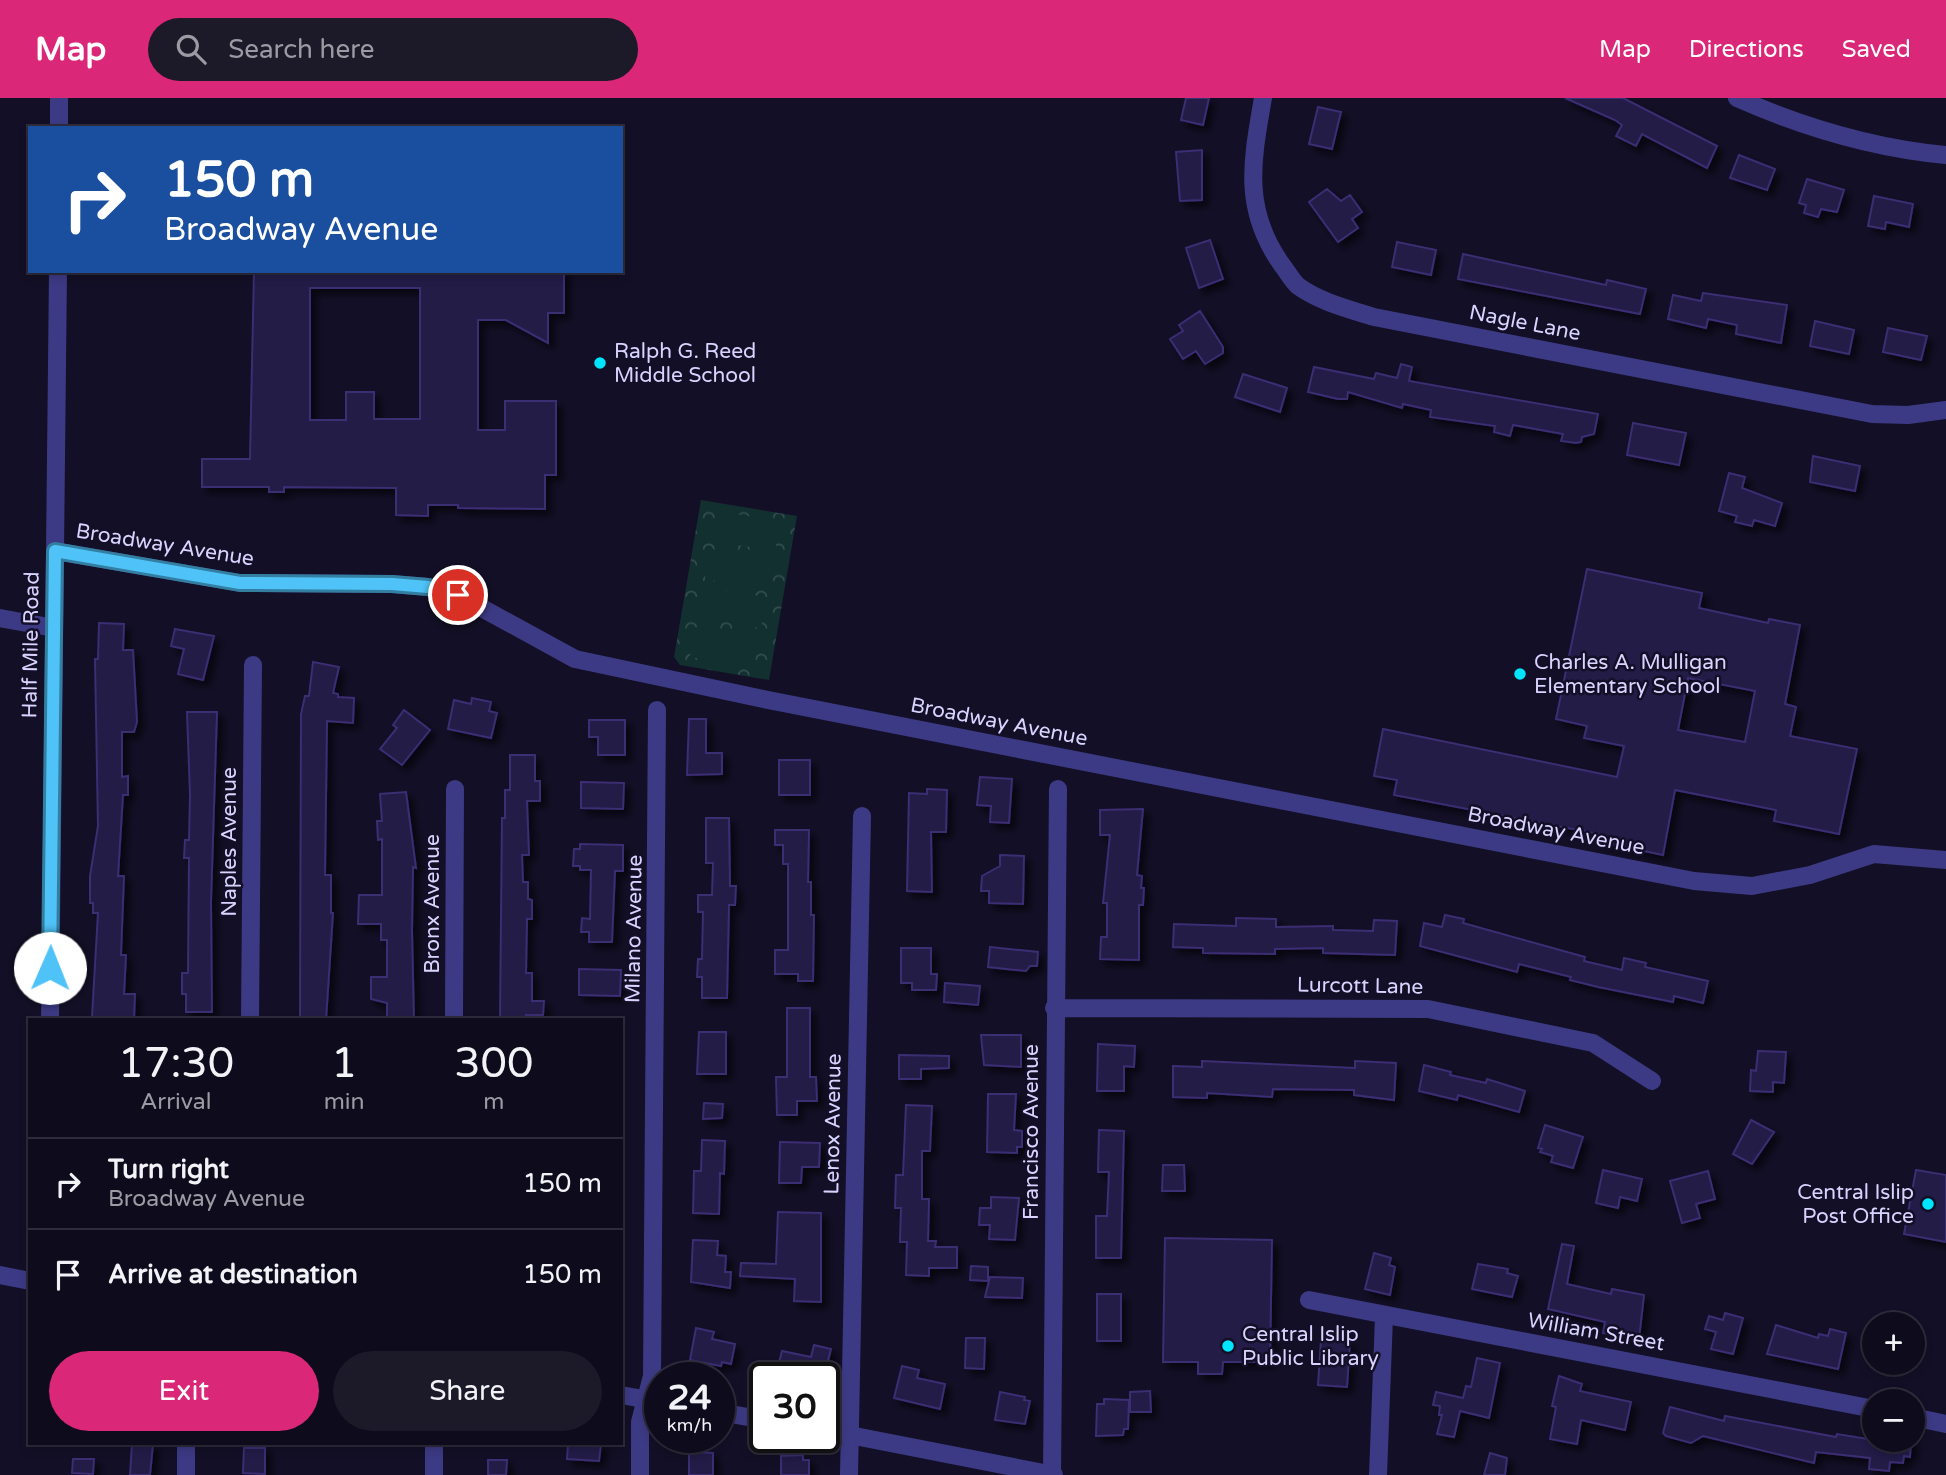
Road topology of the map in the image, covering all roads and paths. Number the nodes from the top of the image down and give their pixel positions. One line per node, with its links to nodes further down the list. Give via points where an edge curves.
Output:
1 (58, 98): 4 (street)
2 (1263, 98): 7 (street, Nagle Lane, via 1251,178 1256,214 1269,247 1297,285 1337,306 1872,414)
3 (1737, 98): 5 (street, via 1837,136)
4 (59, 126)
5 (1946, 155)
6 (58, 273): 8 (street, Half Mile Road)
7 (1946, 410)
8 (55, 551): 10 (street, Half Mile Road); 16 (street, Broadway Avenue, via 240,583 428,587 458,595 575,659 1694,881 1752,886 1810,875 1874,854)
9 (0, 618): 10 (street)
10 (54, 628): 18 (street, Half Mile Road)
11 (253, 665): 19 (street, Naples Avenue)
12 (657, 710): 26 (street, Milano Avenue)
13 (455, 789): 20 (street, Bronx Avenue)
14 (1058, 789): 17 (street, Francisco Avenue)
15 (862, 816): 34 (street, Lenox Avenue)
16 (1946, 860)
17 (1054, 1008): 21 (street, Lurcott Lane, via 1428,1009 1593,1043); 41 (street, Francisco Avenue)
18 (50, 1018)
19 (250, 1018)
20 (454, 1018)
21 (1652, 1081)
22 (0, 1275): 23 (street)
23 (28, 1281)
24 (1309, 1300): 25 (street, William Street)
25 (1384, 1317): 29 (street, William Street); 42 (street)
26 (652, 1362)
27 (623, 1395): 28 (street)
28 (644, 1399)
29 (1862, 1407)
30 (644, 1416): 39 (street, Milano Avenue, via 640,1422)
31 (1925, 1420): 32 (street)
32 (1946, 1424)
33 (840, 1433): 34 (street)
34 (849, 1434): 40 (street, Lenox Avenue); 41 (street)
35 (186, 1445): 37 (street)
36 (434, 1445): 38 (street)
37 (186, 1475)
38 (434, 1475)
39 (640, 1475)
40 (849, 1475)
41 (1053, 1475)
42 (1378, 1475)

